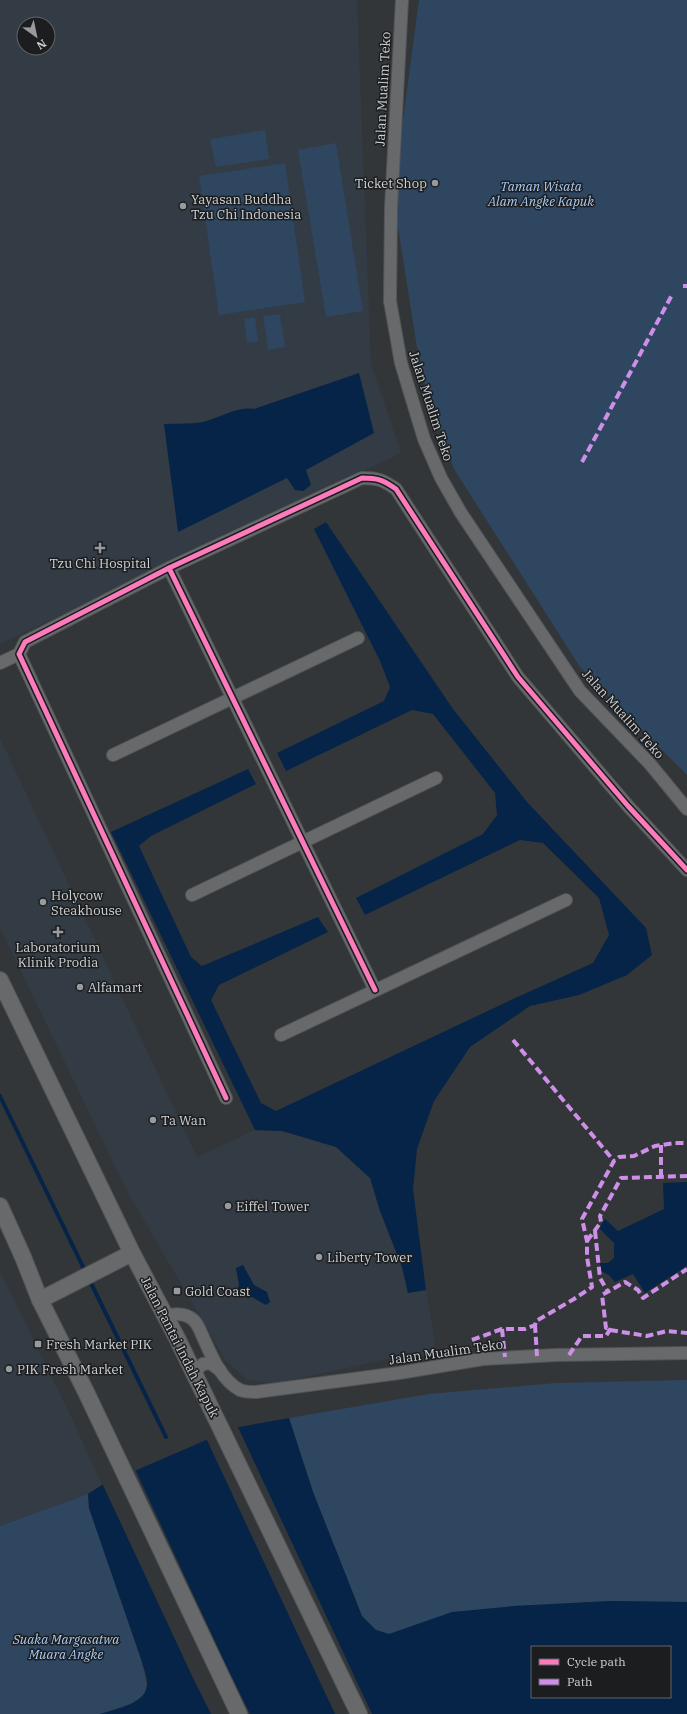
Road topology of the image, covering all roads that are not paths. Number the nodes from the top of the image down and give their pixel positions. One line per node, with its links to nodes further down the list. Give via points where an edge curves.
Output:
1 (402, 0): 9 (street, Jalan Mualim Teko, via 391,208 390,301 401,363 424,438 441,478 461,513 580,690 650,764)
2 (169, 568): 4 (street, via 25,642); 6 (street); 11 (street, via 362,478 386,481 404,498 518,677 628,806)
3 (358, 638): 6 (street)
4 (19, 654): 5 (street); 17 (street)
5 (0, 663)
6 (232, 697): 7 (street); 10 (street)
7 (113, 755)
8 (436, 778): 10 (street)
9 (687, 809)
10 (303, 842): 12 (street); 15 (street)
11 (687, 870)
12 (192, 895)
13 (566, 900): 15 (street)
14 (0, 980): 19 (main road, Jalan Pantai Indah Kapuk)
15 (375, 990): 16 (street)
16 (281, 1035)
17 (226, 1098)
18 (0, 1206): 20 (main road)
19 (132, 1253): 20 (main road); 21 (main road, Jalan Pantai Indah Kapuk)
20 (40, 1300): 25 (main road)
21 (165, 1316): 23 (street, Jalan Mualim Teko, via 188,1316 196,1322); 24 (main road, Jalan Pantai Indah Kapuk)
22 (687, 1353): 23 (street, Jalan Mualim Teko, via 483,1359 383,1376 256,1392 241,1390)
23 (220, 1370): 24 (street, via 210,1363 203,1364 197,1369)
24 (197, 1380): 26 (main road, Jalan Pantai Indah Kapuk)
25 (239, 1714)
26 (359, 1714)

